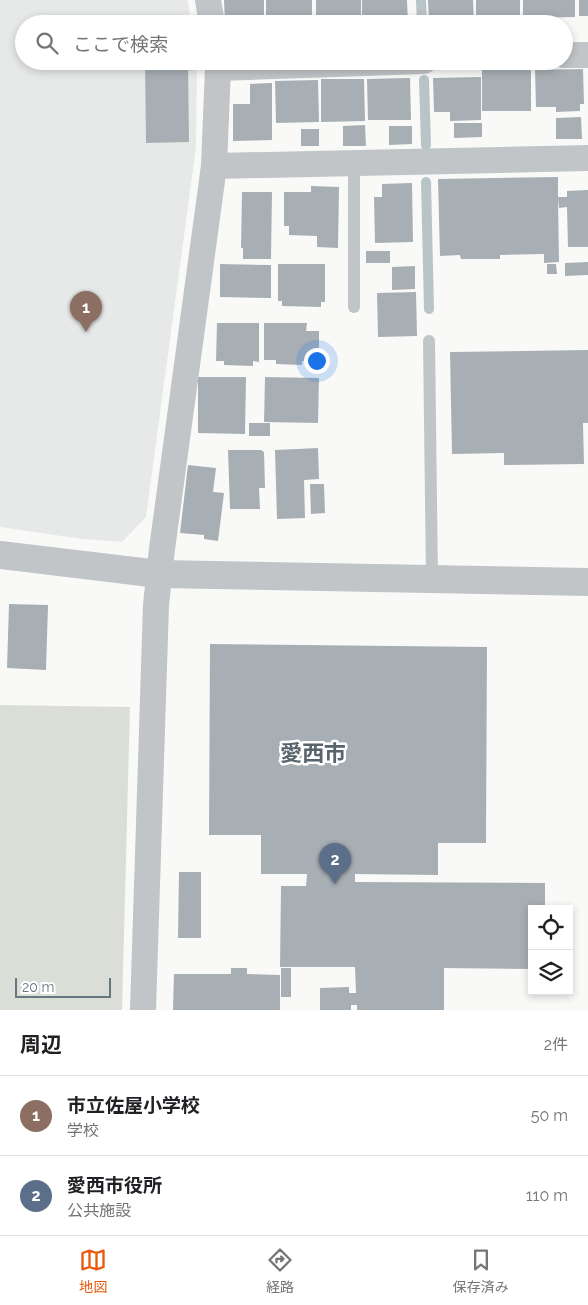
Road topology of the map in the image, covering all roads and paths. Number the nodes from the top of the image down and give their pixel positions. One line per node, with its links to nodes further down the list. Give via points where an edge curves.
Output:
1 (208, 0): 2 (street)
2 (210, 15)
3 (573, 55): 4 (street)
4 (588, 55)
5 (218, 70): 8 (street)
6 (588, 158): 7 (street)
7 (354, 163): 8 (street); 9 (lane)
8 (214, 166): 12 (street)
9 (354, 307)
10 (430, 340): 13 (lane)
11 (0, 555): 12 (street)
12 (159, 574): 13 (street); 15 (street)
13 (432, 579): 14 (street)
14 (588, 582)
15 (142, 1010)

